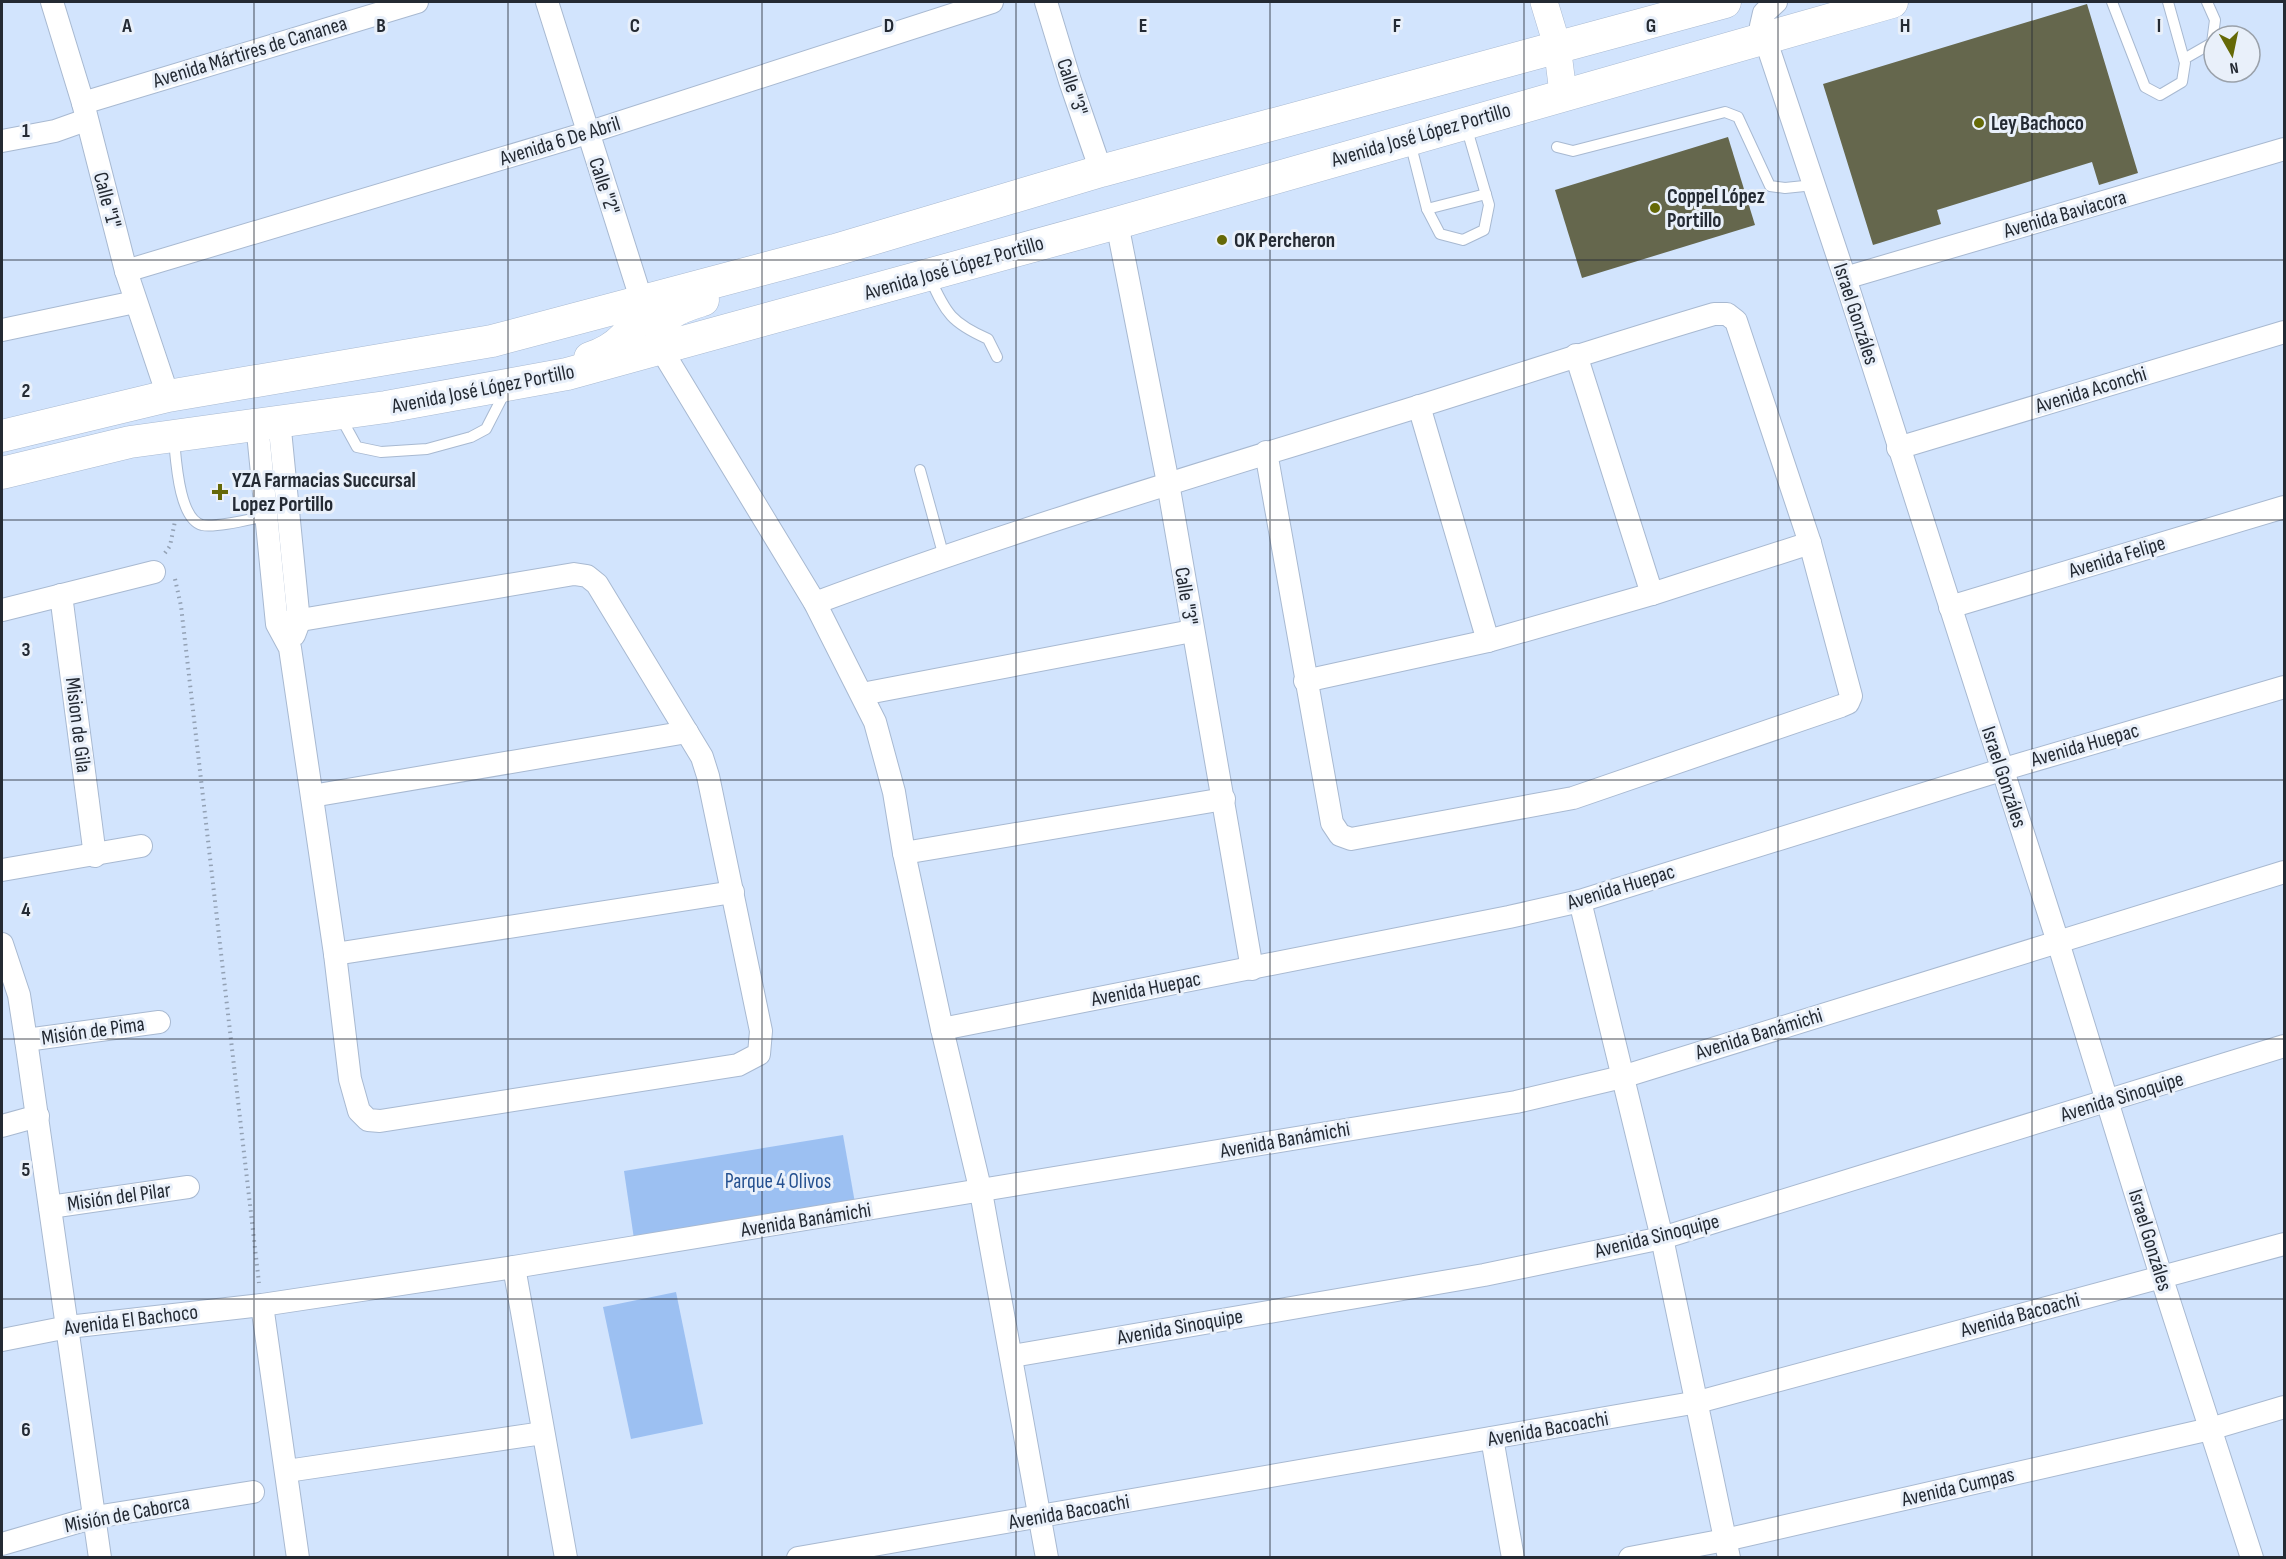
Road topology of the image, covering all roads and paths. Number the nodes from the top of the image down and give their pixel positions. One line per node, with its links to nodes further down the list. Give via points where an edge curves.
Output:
1 (52, 2): 17 (street, Calle "1")
2 (417, 2): 17 (street, Avenida Mártires de Cananea)
3 (546, 2): 19 (street, Calle "2")
4 (992, 2): 19 (street, Avenida 6 De Abril)
5 (1046, 2): 24 (street, Calle "3")
6 (1544, 2): 14 (street)
7 (1725, 2): 14 (main road)
8 (1776, 2): 13 (street, Israel Gonzáles, via 1764,13)
9 (1893, 2): 13 (main road, Avenida José López Portillo)
10 (2112, 2): 15 (lane, via 2145,87 2160,95 2182,81)
11 (2168, 2): 15 (lane)
12 (2207, 2): 15 (lane, via 2215,20 2212,43)
13 (1764, 37): 16 (main road, Avenida José López Portillo); 25 (street, Israel Gonzáles)
14 (1557, 45): 16 (street); 24 (main road)
15 (2184, 59)
16 (1563, 93): 18 (main road, Avenida José López Portillo)
17 (84, 111): 21 (street, Avenida Mártires de Cananea, via 55,131); 30 (street, Calle "1")
18 (1465, 123): 20 (main road, Avenida José López Portillo); 26 (lane)
19 (587, 133): 30 (street, Avenida 6 De Abril); 34 (street, Calle "2")
20 (1410, 139): 27 (lane); 28 (main road, Avenida José López Portillo)
21 (2, 141)
22 (1557, 147): 25 (lane, via 1573,152 1725,112 1738,117 1770,186)
23 (2284, 149): 32 (street, Avenida Baviacora)
24 (1101, 171): 29 (main road)
25 (1814, 184): 32 (street, Israel Gonzáles)
26 (1486, 194): 27 (lane); 27 (lane, via 1489,205 1484,230 1463,240 1440,234)
27 (1427, 209)
28 (1117, 223): 31 (main road, Avenida José López Portillo); 51 (street, Calle "3")
29 (835, 250): 34 (main road); 37 (main road, via 778,276 676,309 663,322)
30 (126, 271): 33 (street, Calle "1")
31 (929, 275): 37 (main road, Avenida José López Portillo); 39 (lane, via 946,312 988,339)
32 (1845, 278): 47 (street, Israel Gonzáles)
33 (135, 302): 35 (street); 41 (street, Calle "1")
34 (642, 302): 40 (main road, via 632,327 608,352); 41 (main road, via 492,341)
35 (2, 330)
36 (2284, 332): 47 (street, Avenida Aconchi)
37 (661, 349): 40 (main road, Avenida José López Portillo, via 567,374); 59 (street)
38 (1576, 356): 42 (street); 54 (street, via 1714,314 1727,314 1736,321); 57 (street)
39 (997, 357)
40 (509, 384): 43 (main road, Avenida José López Portillo); 43 (lane, via 486,429 427,449 381,452 357,447)
41 (168, 396): 46 (main road)
42 (1419, 406): 48 (street); 64 (street)
43 (338, 413): 44 (main road, Avenida José López Portillo)
44 (268, 422): 45 (main road, Avenida José López Portillo); 53 (street); 62 (street)
45 (173, 435): 50 (main road, Avenida José López Portillo, via 79,452); 53 (lane, via 183,499 196,522 210,525)
46 (2, 436)
47 (1898, 448): 60 (street, Israel Gonzáles)
48 (1266, 452): 51 (street); 65 (street)
49 (920, 470): 55 (lane)
50 (2, 473)
51 (1168, 483): 55 (street); 63 (street, Calle "3")
52 (2284, 507): 60 (street, Avenida Felipe)
53 (266, 516): 62 (street)
54 (1810, 543): 57 (street); 65 (street, via 1851,687 1848,703 1573,798 1351,839 1340,835 1332,823)
55 (944, 557): 59 (street)
56 (164, 575): 58 (street); 98 (path, via 181,606)
57 (1652, 594): 64 (street)
58 (61, 595): 61 (street); 74 (street, Mision de Gila)
59 (815, 603): 67 (street)
60 (1950, 607): 69 (street, Israel Gonzáles)
61 (2, 610)
62 (288, 623): 68 (street, via 574,574 587,576 597,584); 70 (street)
63 (1192, 631): 67 (street); 71 (street, Calle "3")
64 (1488, 641): 65 (street)
65 (1305, 681)
66 (2284, 687): 69 (street, Avenida Huepac)
67 (862, 694): 73 (street, via 884,752)
68 (687, 732): 70 (street); 77 (street, via 708,776)
69 (2001, 770): 78 (street, Avenida Huepac); 79 (street, Israel Gonzáles)
70 (312, 796): 81 (street)
71 (1224, 800): 73 (street); 82 (street, Calle "3")
72 (141, 846): 74 (street)
73 (904, 854): 84 (street)
74 (96, 856): 75 (street)
75 (2, 870)
76 (2284, 872): 79 (street, Avenida Banámichi)
77 (733, 892): 81 (street); 81 (street, via 762,1043 759,1054 738,1065 380,1121 368,1120 359,1111 350,1079)
78 (1580, 901): 82 (street, Avenida Huepac); 87 (street)
79 (2058, 942): 87 (street, Avenida Banámichi); 88 (street, Israel Gonzáles)
80 (2, 949): 85 (street, via 19,995)
81 (335, 954)
82 (1252, 969): 84 (street, Avenida Huepac)
83 (159, 1022): 85 (street, Misión de Pima)
84 (942, 1029): 92 (street)
85 (26, 1040): 89 (street)
86 (2284, 1046): 88 (street, Avenida Sinoquipe)
87 (1622, 1077): 92 (street, Avenida Banámichi, via 1516,1102); 94 (street)
88 (2108, 1102): 94 (street, Avenida Sinoquipe); 97 (street, Israel Gonzáles)
89 (38, 1116): 90 (street); 93 (street)
90 (2, 1126)
91 (188, 1187): 93 (street, Misión del Pilar)
92 (981, 1192): 96 (street, Avenida Banámichi); 101 (street)
93 (50, 1207): 99 (street)
94 (1662, 1238): 101 (street, Avenida Sinoquipe, via 1484,1275); 102 (street)
95 (2284, 1244): 97 (street, Avenida Bacoachi)
96 (514, 1267): 98 (street, Avenida Banámichi); 105 (street)
97 (2161, 1276): 102 (street, Avenida Bacoachi); 104 (street, Israel Gonzáles)
98 (262, 1305): 99 (street, Avenida El Bachoco); 107 (street)
99 (68, 1327): 100 (street, Avenida El Bachoco); 109 (street)
100 (2, 1340)
101 (1012, 1356): 110 (street)
102 (1698, 1402): 106 (street, Avenida Bacoachi); 112 (street)
103 (2284, 1407): 104 (street, Avenida Cumpas)
104 (2210, 1429): 112 (street, Avenida Cumpas); 120 (street, Israel Gonzáles)
105 (543, 1433): 107 (street); 115 (street)
106 (1492, 1438): 110 (street, Avenida Bacoachi); 118 (street)
107 (287, 1471): 114 (street)
108 (253, 1492): 109 (street, Misión de Caborca)
109 (95, 1517): 111 (street, Misión de Caborca); 113 (street)
110 (1040, 1517): 116 (street, Avenida Bacoachi); 117 (street)
111 (2, 1544)
112 (1727, 1549): 119 (street, Avenida Cumpas)
113 (100, 1557)
114 (298, 1557)
115 (566, 1557)
116 (798, 1557)
117 (1047, 1557)
118 (1513, 1557)
119 (1630, 1557)
120 (2252, 1557)

